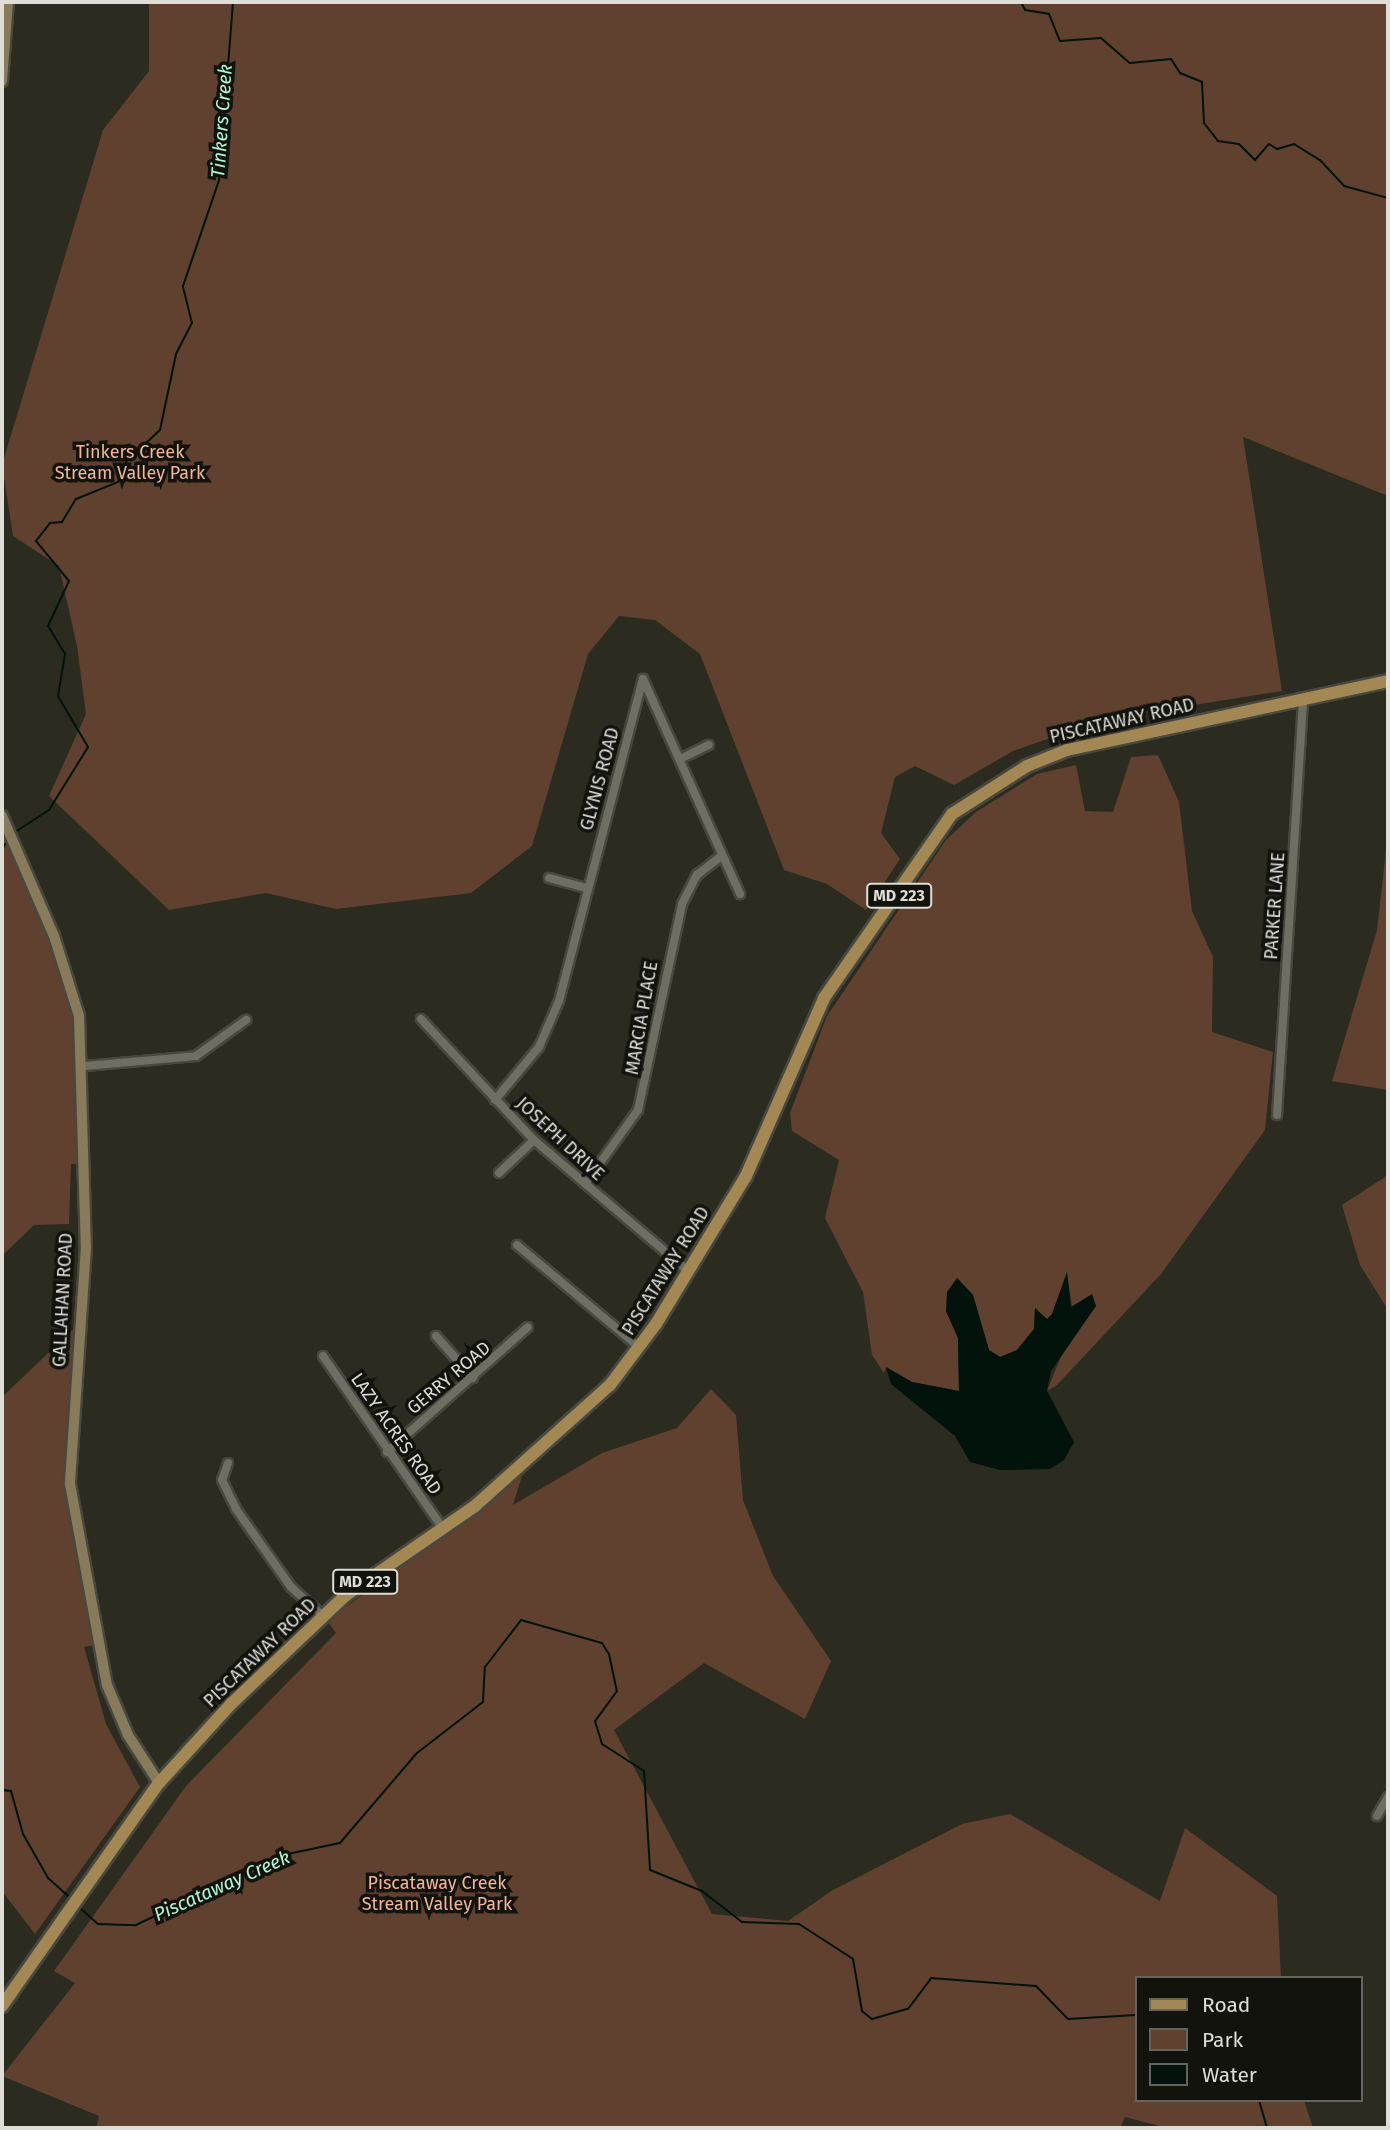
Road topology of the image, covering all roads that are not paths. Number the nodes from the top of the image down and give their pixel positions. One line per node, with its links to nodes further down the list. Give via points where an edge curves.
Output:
1 (8, 2): 2 (street)
2 (2, 81)
3 (1388, 681): 4 (main road, PISCATAWAY ROAD / MD 223)
4 (1303, 700): 16 (street, PARKER LANE); 21 (main road, PISCATAWAY ROAD / MD 223, via 1067,750 1027,766 952,814 824,998 755,1159)
5 (709, 745): 6 (street)
6 (680, 759): 8 (street, GLYNIS ROAD); 10 (street, GLYNIS ROAD, via 643,679)
7 (2, 816): 14 (street, GALLAHAN ROAD, via 71,982)
8 (721, 856): 11 (street, GLYNIS ROAD); 19 (street, MARCIA PLACE, via 697,875 682,904 638,1110)
9 (549, 878): 10 (street)
10 (587, 888): 15 (street, GLYNIS ROAD, via 550,1027 523,1070)
11 (740, 894)
12 (421, 1019): 15 (street, JOSEPH DRIVE)
13 (246, 1020): 14 (street, via 195,1056)
14 (85, 1066): 31 (street, GALLAHAN ROAD, via 86,1247 70,1484 107,1685 128,1735)
15 (495, 1100): 17 (street, JOSEPH DRIVE)
16 (1277, 1115)
17 (534, 1140): 18 (street); 19 (street, JOSEPH DRIVE)
18 (499, 1173)
19 (584, 1184): 21 (street, JOSEPH DRIVE)
20 (517, 1245): 24 (street)
21 (688, 1271): 24 (main road, PISCATAWAY ROAD / MD 223)
22 (528, 1327): 26 (street, GERRY ROAD)
23 (436, 1336): 26 (street)
24 (639, 1348): 29 (main road, PISCATAWAY ROAD / MD 223, via 560,1435)
25 (323, 1356): 27 (street, LAZY ACRES ROAD)
26 (473, 1378): 27 (street, GERRY ROAD)
27 (387, 1452): 29 (street, LAZY ACRES ROAD)
28 (228, 1463): 30 (street, via 222,1480 231,1502 284,1578)
29 (444, 1530): 30 (main road, PISCATAWAY ROAD / MD 223)
30 (323, 1616): 31 (main road, PISCATAWAY ROAD / MD 223)
31 (159, 1783): 34 (main road, PISCATAWAY ROAD / MD 223)
32 (1388, 1797): 33 (street)
33 (1377, 1816)
34 (2, 2006)

